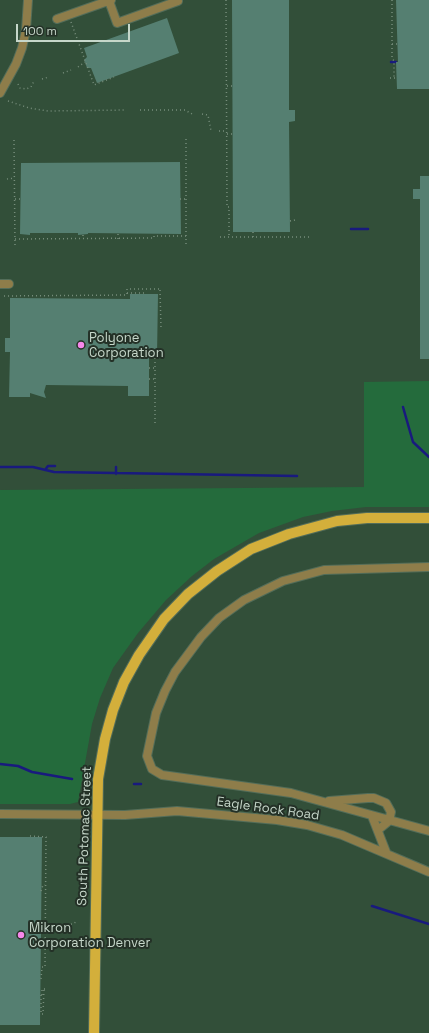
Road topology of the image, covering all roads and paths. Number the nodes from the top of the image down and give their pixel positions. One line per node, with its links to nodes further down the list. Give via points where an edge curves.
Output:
1 (28, 0): 24 (street, via 22,48)
2 (110, 0): 5 (street, via 117,23); 6 (street)
3 (226, 0): 22 (path)
4 (392, 0): 8 (path)
5 (178, 1)
6 (57, 19)
7 (70, 20): 12 (path)
8 (392, 24): 9 (path); 10 (path)
9 (396, 24)
10 (392, 44): 11 (path); 18 (path, via 395,78)
11 (398, 44)
12 (85, 62): 13 (path); 17 (path, via 94,85)
13 (78, 67)
14 (71, 70): 15 (path)
15 (63, 72)
16 (48, 77): 19 (path)
17 (114, 77)
18 (390, 78)
19 (42, 79)
20 (34, 81): 21 (path, via 31,87 26,89 20,88)
21 (18, 84)
22 (227, 86): 23 (path); 32 (path)
23 (232, 86)
24 (0, 93)
25 (8, 101): 26 (path, via 29,108 48,110)
26 (126, 110)
27 (140, 110): 28 (path, via 185,110)
28 (192, 114)
29 (202, 114): 30 (path, via 208,115)
30 (211, 131)
31 (219, 131): 32 (path)
32 (227, 131): 33 (path)
33 (227, 134): 34 (path); 45 (path)
34 (233, 134)
35 (186, 139): 41 (path)
36 (14, 140): 37 (path)
37 (15, 178): 38 (path); 39 (path)
38 (7, 179)
39 (15, 199): 42 (path); 59 (path)
40 (180, 199): 41 (path)
41 (186, 199): 50 (path)
42 (21, 200)
43 (295, 220): 44 (path)
44 (290, 221)
45 (229, 227): 46 (path); 52 (path)
46 (233, 227)
47 (253, 232): 53 (path)
48 (118, 234): 55 (path)
49 (83, 235): 57 (path)
50 (186, 236): 55 (path); 58 (path)
51 (220, 237): 52 (path)
52 (229, 237): 53 (path)
53 (253, 237): 54 (path)
54 (312, 237)
55 (118, 238): 57 (path)
56 (15, 239): 57 (path)
57 (83, 239)
58 (186, 245)
59 (15, 246)
60 (147, 289): 61 (path, via 147,293); 61 (path, via 127,289); 70 (path, via 160,290)
61 (127, 294): 64 (path); 69 (path)
62 (54, 295): 63 (path); 65 (path); 66 (path)
63 (88, 295): 64 (path); 67 (path)
64 (114, 295): 68 (path)
65 (4, 296)
66 (54, 299)
67 (88, 299)
68 (114, 299)
69 (127, 299)
70 (161, 328)
71 (155, 349): 73 (path)
72 (149, 368): 73 (path)
73 (155, 368): 75 (path)
74 (149, 378): 75 (path)
75 (155, 378): 76 (path)
76 (155, 423)
77 (429, 518): 81 (main road, South Potomac Street, via 350,520 323,524 289,534 240,555 188,594 164,619 147,642 130,669 118,696 102,751)
78 (429, 567): 79 (street, via 332,569 299,576 271,586 244,600 212,626 192,647 165,691 156,714 148,748 147,760 152,769 174,778 286,792)
79 (324, 801): 82 (street); 83 (street, via 374,798 390,807)
80 (0, 814): 81 (street, Eagle Rock Road)
81 (97, 815): 87 (street, Eagle Rock Road, via 177,811 269,819 317,827); 99 (main road, South Potomac Street)
82 (372, 816): 83 (street); 84 (street)
83 (390, 821): 84 (street); 85 (street)
84 (378, 830): 87 (street)
85 (429, 831)
86 (30, 836): 89 (path, via 46,836)
87 (386, 852): 90 (street, Eagle Rock Road)
88 (42, 858): 89 (path)
89 (46, 858): 91 (path)
90 (429, 872)
91 (45, 885): 92 (path, via 42,885); 94 (path)
92 (41, 891)
93 (77, 921): 96 (path)
94 (45, 925): 95 (path); 97 (path, via 44,967)
95 (53, 925)
96 (63, 925)
97 (41, 979)
98 (41, 995): 98 (path, via 44,989 43,1014 41,1014)
99 (94, 1033)

